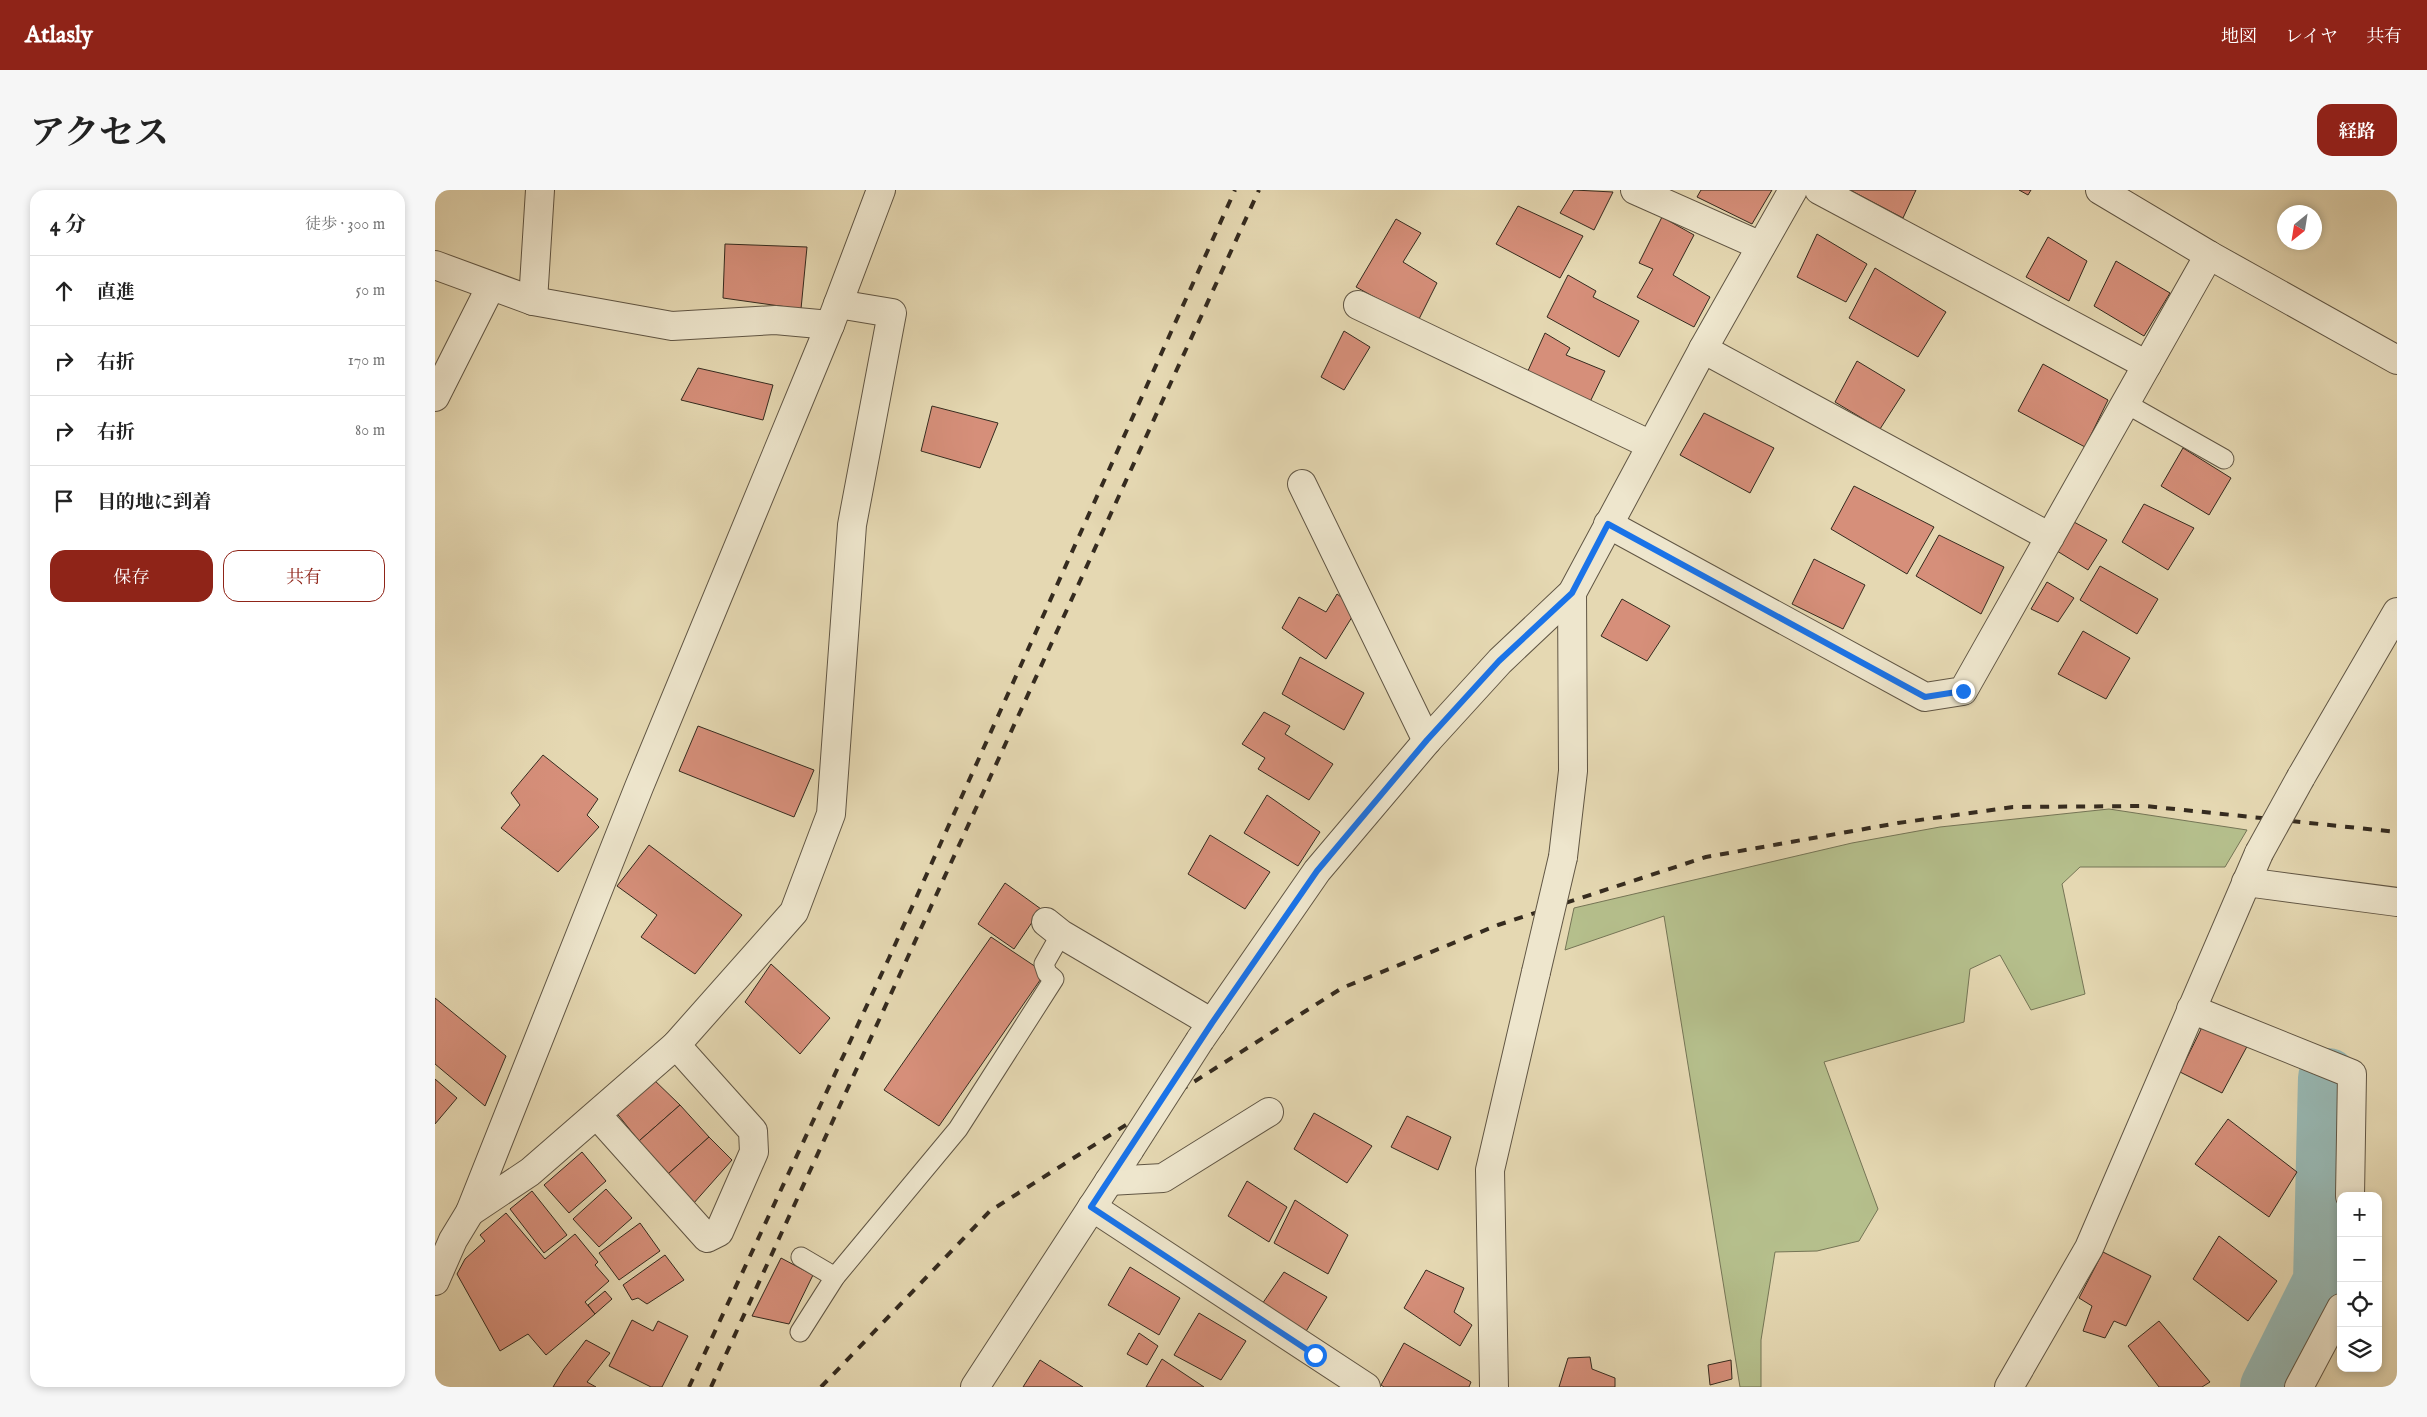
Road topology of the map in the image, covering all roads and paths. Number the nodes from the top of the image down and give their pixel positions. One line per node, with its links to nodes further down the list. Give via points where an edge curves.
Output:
1 (540, 190): 11 (street)
2 (881, 190): 13 (street)
3 (1635, 190): 7 (street)
4 (1793, 190): 7 (street)
5 (1819, 190): 16 (street)
6 (2100, 190): 8 (street)
7 (1761, 246): 14 (street)
8 (2209, 255): 15 (street); 16 (street)
9 (435, 265): 10 (street)
10 (491, 286): 11 (street); 17 (street)
11 (533, 301): 13 (street, via 673,326)
12 (1359, 305): 19 (street)
13 (834, 314): 32 (street, via 893,313 852,525 831,814 794,912); 38 (street, via 639,787)
14 (1703, 349): 19 (street); 23 (street)
15 (2397, 360)
16 (2147, 365): 18 (street)
17 (435, 397)
18 (2125, 403): 20 (lane); 23 (street)
19 (1651, 445): 22 (street)
20 (2224, 459)
21 (1302, 484): 26 (street)
22 (1608, 524): 23 (street, via 1925,697 1963,691); 24 (street)
23 (2050, 537)
24 (1572, 593): 26 (street, via 1499,661); 47 (street, bridge, via 1573,770 1563,857 1490,1170)
25 (2397, 612): 27 (street, bridge, via 2259,853)
26 (1427, 740): 31 (street, via 1317,871)
27 (2246, 882): 28 (street); 30 (street)
28 (2397, 902)
29 (1054, 928): 31 (street); 41 (lane, via 1044,964 1054,979 957,1129)
30 (2191, 1009): 36 (street, via 2351,1074); 48 (street, via 2089,1248)
31 (1206, 1031): 35 (street, bridge)
32 (676, 1045): 34 (street); 34 (street, via 753,1131 754,1152 719,1232 707,1238)
33 (1269, 1112): 35 (street, via 1163,1178)
34 (597, 1115): 38 (street, via 530,1172)
35 (1109, 1181): 37 (street)
36 (2350, 1192)
37 (1091, 1207): 45 (street); 46 (street)
38 (470, 1212): 39 (street)
39 (444, 1248): 42 (street)
40 (801, 1258): 41 (lane)
41 (835, 1277): 44 (lane)
42 (435, 1281)
43 (2337, 1316): 49 (street)
44 (799, 1332)
45 (975, 1387)
46 (1366, 1387)
47 (1494, 1387)
48 (2009, 1387)
49 (2299, 1387)

